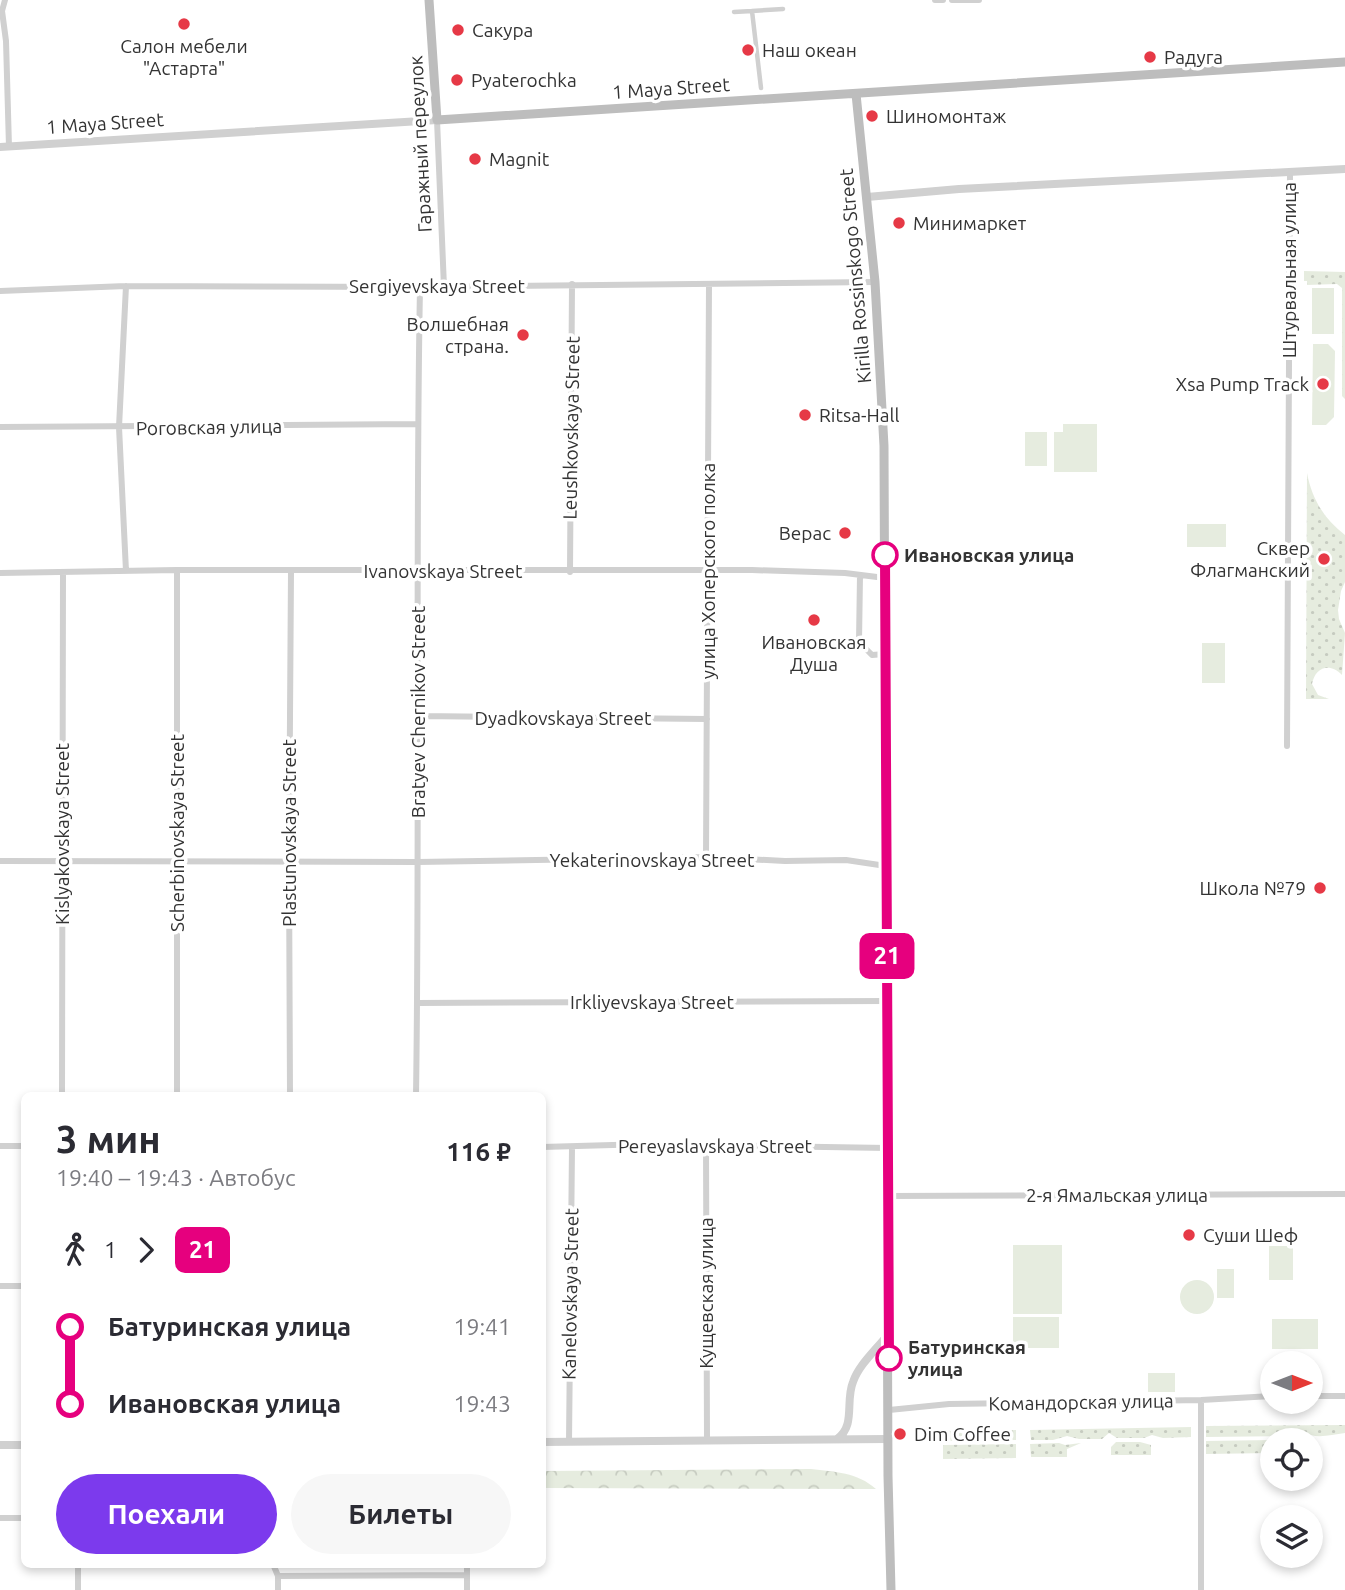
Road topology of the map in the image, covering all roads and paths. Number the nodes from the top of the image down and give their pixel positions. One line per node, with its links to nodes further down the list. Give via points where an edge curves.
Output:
1 (5, 0): 8 (street)
2 (429, 0): 14 (main road, Гаражный переулок)
3 (935, 0): 4 (street)
4 (943, 0)
5 (952, 0): 6 (street)
6 (979, 0)
7 (783, 9): 9 (street)
8 (1, 11): 15 (street, via 6,41)
9 (752, 11): 10 (street); 12 (street)
10 (734, 12)
11 (1345, 62): 13 (main road, 1 Maya Street)
12 (761, 88)
13 (856, 94): 14 (main road, 1 Maya Street); 18 (main road, Kirilla Rossinskogo Street)
14 (440, 120): 15 (street, 1 Maya Street); 24 (street, Гаражный переулок)
15 (5, 147)
16 (1345, 169): 17 (street)
17 (1290, 172): 18 (street); 42 (street, Штурвальная улица)
18 (867, 197): 19 (main road, Kirilla Rossinskogo Street)
19 (875, 282): 21 (street, Sergiyevskaya Street); 38 (main road, Kirilla Rossinskogo Street)
20 (572, 284): 21 (street, Sergiyevskaya Street); 24 (street, Sergiyevskaya Street); 35 (street, Leushkovskaya Street)
21 (709, 284): 33 (street, улица Хоперского полка)
22 (127, 286): 23 (street, Sergiyevskaya Street); 25 (street, Sergiyevskaya Street); 28 (street)
23 (420, 287): 24 (street, Sergiyevskaya Street); 26 (street, Bratyev Chernikov Street)
24 (444, 287)
25 (0, 291)
26 (417, 424): 28 (street, Роговская улица); 30 (street, Bratyev Chernikov Street)
27 (0, 427): 28 (street, Роговская улица)
28 (119, 427): 31 (street)
29 (177, 570): 31 (street, Ivanovskaya Street); 32 (street, Ivanovskaya Street); 47 (street, Scherbinovskaya Street)
30 (419, 570): 32 (street, Ivanovskaya Street); 35 (street, Ivanovskaya Street); 40 (street, Bratyev Chernikov Street)
31 (126, 571): 34 (street, Ivanovskaya Street)
32 (291, 571): 48 (street, Plastunovskaya Street)
33 (708, 571): 35 (street, Ivanovskaya Street); 37 (street, Ivanovskaya Street); 41 (street, улица Хоперского полка)
34 (63, 572): 36 (street, Ivanovskaya Street); 45 (street, Kislyakovskaya Street)
35 (570, 572)
36 (0, 573)
37 (860, 575): 38 (street, Ivanovskaya Street); 39 (street, via 859,642 872,655)
38 (885, 578): 39 (main road, Kirilla Rossinskogo Street)
39 (885, 654): 49 (main road, Kirilla Rossinskogo Street)
40 (419, 716): 41 (street, Dyadkovskaya Street); 46 (street, Bratyev Chernikov Street)
41 (707, 719): 43 (street, улица Хоперского полка)
42 (1287, 746)
43 (706, 857): 46 (street, Yekaterinovskaya Street); 49 (street, Yekaterinovskaya Street, via 846,860)
44 (0, 861): 45 (street, Yekaterinovskaya Street)
45 (61, 861): 47 (street, Yekaterinovskaya Street); 52 (street, Kislyakovskaya Street)
46 (418, 862): 48 (street, Yekaterinovskaya Street); 51 (street, Bratyev Chernikov Street)
47 (177, 863): 48 (street, Yekaterinovskaya Street); 53 (street, Scherbinovskaya Street)
48 (289, 863): 54 (street, Plastunovskaya Street)
49 (886, 866): 50 (main road, Kirilla Rossinskogo Street)
50 (887, 1001): 51 (street, Irkliyevskaya Street); 61 (main road, Kirilla Rossinskogo Street)
51 (417, 1003): 55 (street, Bratyev Chernikov Street)
52 (62, 1092)
53 (177, 1092)
54 (290, 1092)
55 (416, 1092)
56 (706, 1144): 60 (street, Pereyaslavskaya Street); 61 (street, Pereyaslavskaya Street); 74 (street, Кущевская улица)
57 (0, 1146): 58 (street)
58 (21, 1146)
59 (546, 1147): 60 (street, Pereyaslavskaya Street)
60 (572, 1147): 76 (street, Kanelovskaya Street)
61 (888, 1148): 63 (main road, Kirilla Rossinskogo Street)
62 (1345, 1194): 63 (street, 2-я Ямальская улица)
63 (888, 1196): 66 (main road, Kirilla Rossinskogo Street)
64 (0, 1286): 65 (street)
65 (21, 1286)
66 (889, 1333): 71 (main road, Kirilla Rossinskogo Street); 73 (street, via 853,1381 848,1423)
67 (1323, 1396): 68 (street)
68 (1345, 1396)
69 (1260, 1397): 70 (street, Командорская улица)
70 (1201, 1400): 71 (street, Командорская улица, via 949,1404); 90 (street)
71 (889, 1410): 72 (main road, Kirilla Rossinskogo Street)
72 (888, 1439): 73 (street); 89 (main road, Kirilla Rossinskogo Street)
73 (835, 1440): 74 (street)
74 (707, 1441): 76 (street)
75 (546, 1442): 76 (street)
76 (569, 1442)
77 (0, 1445): 78 (street)
78 (21, 1445)
79 (0, 1518): 80 (street)
80 (21, 1518)
81 (78, 1568): 86 (street)
82 (275, 1568): 85 (street)
83 (467, 1568): 84 (street)
84 (467, 1575): 85 (street); 88 (street)
85 (278, 1576): 87 (street)
86 (78, 1590)
87 (278, 1590)
88 (467, 1590)
89 (891, 1590)
90 (1201, 1590)

